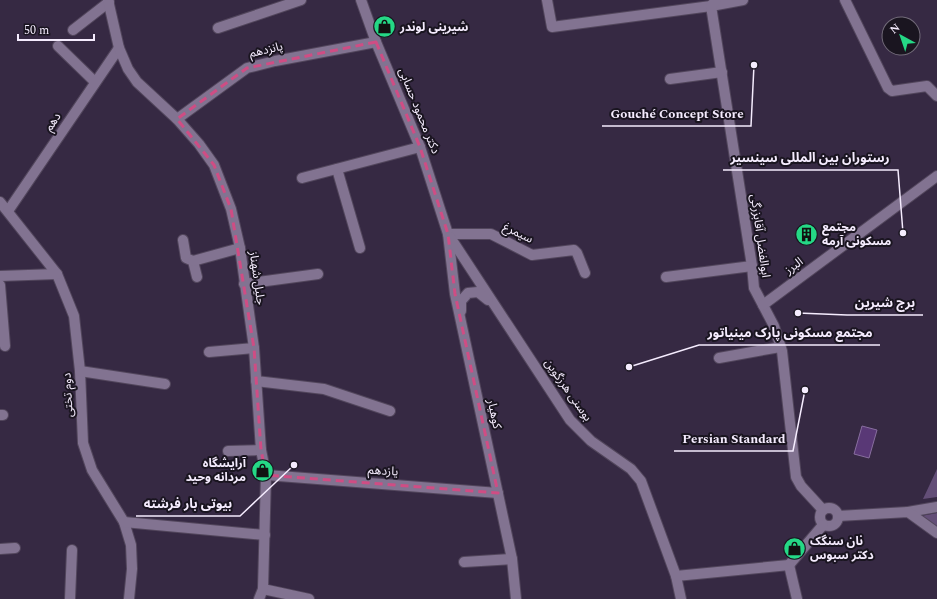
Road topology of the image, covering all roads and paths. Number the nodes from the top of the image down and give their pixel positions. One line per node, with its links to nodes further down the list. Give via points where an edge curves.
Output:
1 (301, 0): 8 (street)
2 (362, 0): 10 (street, دکتر محمود حسابی)
3 (547, 0): 7 (street, via 552,27)
4 (742, 0): 7 (street)
5 (108, 1): 9 (street); 12 (street, جلیل شهناز)
6 (847, 1): 16 (street, via 888,88 892,91 927,86)
7 (714, 3): 13 (street, ابوالفضل آقابزرگی)
8 (218, 28)
9 (73, 30)
10 (376, 42): 17 (street, پانزدهم, via 247,68); 18 (street, دکتر محمود حسابی)
11 (58, 46): 15 (street)
12 (119, 48): 15 (street, دهم); 17 (street, جلیل شهناز, via 137,82)
13 (722, 72): 14 (street); 29 (street, ابوالفضل آقابزرگی)
14 (670, 78)
15 (95, 82): 23 (street, دهم)
16 (937, 96)
17 (177, 119): 26 (street, جلیل شهناز, via 214,164 231,209)
18 (420, 147): 19 (street); 24 (street, دکتر محمود حسابی)
19 (337, 169): 21 (street); 27 (street)
20 (937, 176): 39 (street, البرز)
21 (302, 178)
22 (0, 202): 23 (street, دوم تختی)
23 (8, 211): 31 (street, دوم تختی)
24 (448, 234): 30 (street, سیمرغ, via 491,234 532,255 574,250); 38 (street, بوسنی هرزگوین); 40 (street, کوهیار, via 455,294)
25 (183, 240): 28 (street, via 186,258)
26 (240, 248): 28 (street); 36 (street, جلیل شهناز)
27 (360, 248)
28 (193, 260): 34 (street)
29 (752, 266): 35 (street); 39 (street, ابوالفضل آقابزرگی, via 754,288)
30 (585, 273)
31 (57, 274): 33 (street); 46 (street, دوم تختی, via 74,316)
32 (318, 274): 36 (street)
33 (0, 276)
34 (197, 277)
35 (666, 277)
36 (244, 284): 43 (street, جلیل شهناز)
37 (0, 285): 41 (street)
38 (495, 305): 40 (street, via 478,292 468,293 461,301); 68 (street, بوسنی هرزگوین, via 570,420 591,441 631,469 641,481)
39 (763, 305): 42 (street, ابوالفضل آقابزرگی, via 774,326)
40 (461, 318): 53 (street, کوهیار)
41 (5, 346)
42 (780, 347): 45 (street); 55 (street, ابوالفضل آقابزرگی, via 794,469 801,486)
43 (254, 348): 44 (street); 47 (street, جلیل شهناز)
44 (209, 352)
45 (719, 358)
46 (80, 371): 48 (street); 58 (street, دوم تختی, via 83,443 92,470)
47 (256, 380): 49 (street, via 324,389); 50 (street, جلیل شهناز)
48 (165, 384)
49 (390, 411)
50 (260, 450): 51 (street); 52 (street, جلیل شهناز)
51 (228, 451)
52 (266, 475): 53 (street, یازدهم); 61 (street, جلیل شهناز)
53 (498, 493): 65 (street, کوهیار)
54 (937, 507): 56 (street)
55 (823, 510): 57 (street, via 834,510); 59 (street, via 820,519)
56 (908, 512): 57 (street); 60 (street)
57 (838, 516): 59 (street, via 833,525)
58 (124, 522): 61 (street); 71 (street, دوم تختی, via 131,551)
59 (823, 525): 67 (street)
60 (937, 532)
61 (265, 534): 69 (street, جلیل شهناز)
62 (15, 548): 63 (street)
63 (0, 549)
64 (72, 550): 70 (street)
65 (512, 559): 66 (street); 73 (street, کوهیار)
66 (464, 562)
67 (789, 565): 68 (street); 75 (street)
68 (676, 576): 74 (street, بوسنی هرزگوین)
69 (261, 594): 72 (street)
70 (70, 599)
71 (129, 599)
72 (309, 599)
73 (516, 599)
74 (681, 599)
75 (797, 599)

